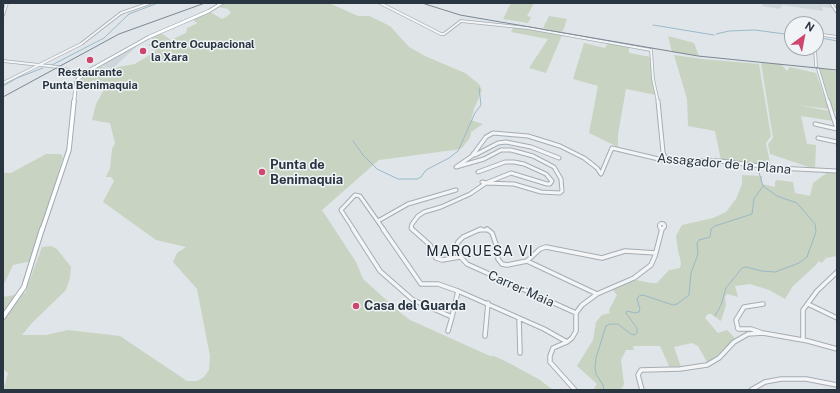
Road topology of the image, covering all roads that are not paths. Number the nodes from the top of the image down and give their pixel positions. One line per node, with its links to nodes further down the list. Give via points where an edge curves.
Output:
1 (7, 3): 7 (street)
2 (150, 3): 12 (street, via 121,13 86,41)
3 (222, 3): 13 (main road, via 149,37)
4 (380, 3): 22 (street, via 441,34 460,20 528,28 651,50)
5 (831, 3): 6 (street)
6 (837, 12)
7 (3, 15)
8 (824, 35): 9 (street)
9 (837, 37)
10 (816, 56): 15 (street, via 817,68)
11 (3, 61): 12 (street)
12 (36, 66): 13 (street, via 67,69); 14 (street)
13 (80, 77): 39 (main road, via 76,83 69,150 24,287)
14 (3, 83)
15 (836, 120): 17 (street)
16 (815, 124): 17 (street)
17 (837, 129)
18 (818, 138): 19 (street)
19 (837, 142)
20 (473, 154): 21 (street, via 506,142 531,147); 22 (street, Assagador de la Plana, via 489,134 496,132 544,140 570,150 602,174 613,148); 25 (street, via 456,167 484,159 501,150 508,150 533,156 554,167 563,188 560,193 541,192 514,184)
21 (559, 158)
22 (666, 160): 23 (street, Assagador de la Plana, via 720,161 777,168)
23 (837, 171)
24 (478, 172): 25 (street, via 505,162 514,162 546,174 552,181 547,184 511,173)
25 (484, 183): 30 (street, via 470,194 422,213 411,225 412,229 430,245 437,259)
26 (456, 190): 27 (street, via 408,204)
27 (378, 221): 33 (street, via 418,282 424,285 438,284); 40 (street, via 358,195 341,210 384,275 413,300)
28 (662, 228): 29 (street)
29 (656, 253): 31 (street, via 623,252 602,258 546,247); 34 (street, via 643,273)
30 (460, 257): 31 (street, via 456,248 459,240 470,233 485,229 492,233 500,264); 38 (street, Carrer Maia, via 468,265)
31 (526, 262): 34 (street)
32 (837, 272): 37 (street, via 817,291)
33 (458, 291): 35 (street); 40 (street)
34 (598, 294): 38 (street, via 582,305)
35 (488, 303): 41 (street); 45 (street)
36 (763, 304): 44 (street, via 744,307 738,315 736,325 738,329 751,329)
37 (808, 304): 42 (street); 46 (street, via 802,316)
38 (576, 313): 47 (street, via 576,332)
39 (3, 317)
40 (452, 317): 43 (street)
41 (519, 318): 47 (street); 49 (street)
42 (837, 318)
43 (448, 331)
44 (762, 334): 46 (street); 52 (street, via 744,336 707,365 641,370 638,375)
45 (485, 336)
46 (803, 340): 48 (street)
47 (567, 342): 51 (street, via 553,348 550,362)
48 (837, 349)
49 (520, 353)
50 (837, 385): 53 (street, via 806,379 780,379 765,382)
51 (575, 390)
52 (642, 390)
53 (751, 390)

